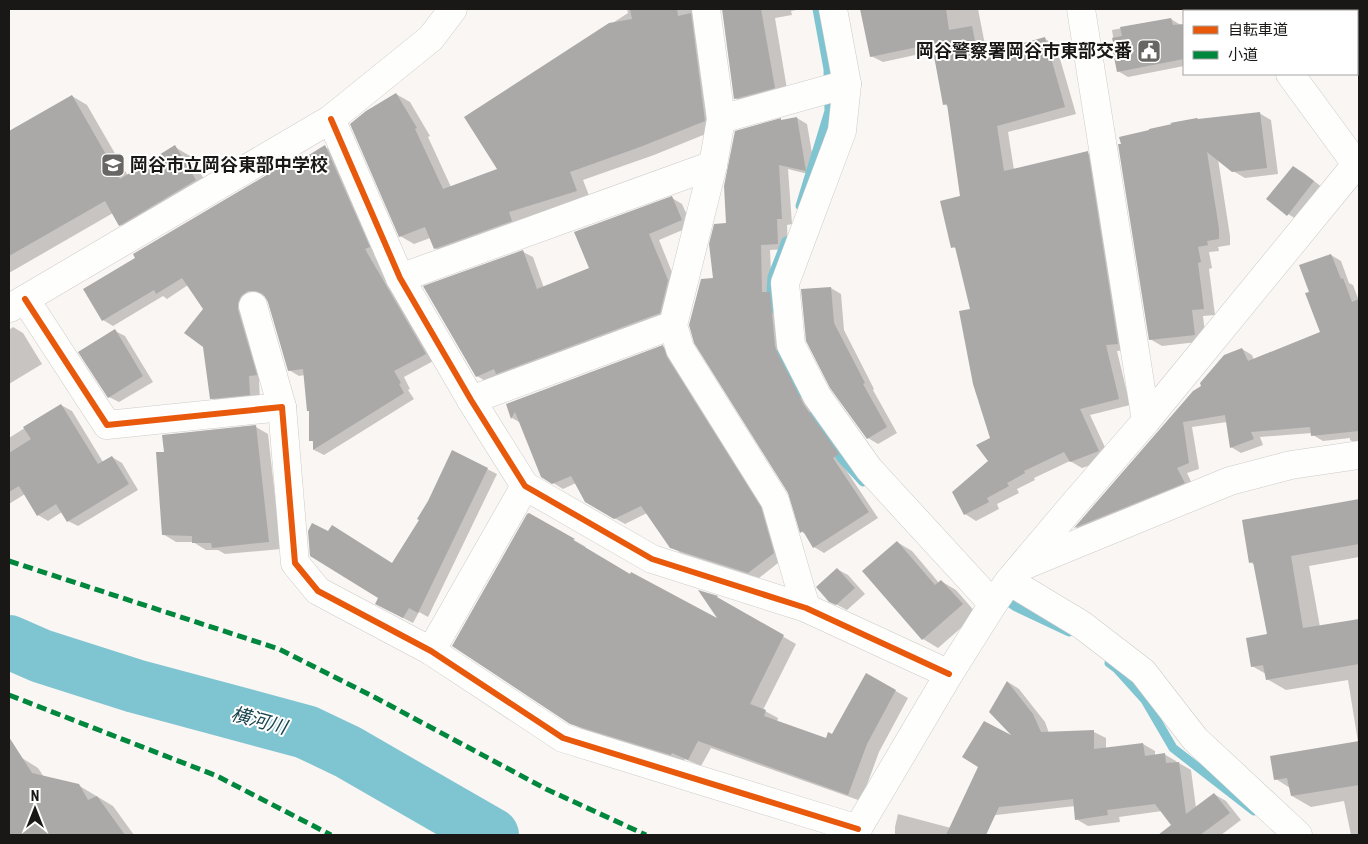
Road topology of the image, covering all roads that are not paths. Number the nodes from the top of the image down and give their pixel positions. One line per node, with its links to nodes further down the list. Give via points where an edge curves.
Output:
1 (453, 9): 7 (street, via 431,38)
2 (706, 9): 8 (street)
3 (833, 9): 6 (street)
4 (1082, 9): 17 (street)
5 (1291, 75): 9 (street)
6 (847, 84): 8 (street); 21 (street, via 842,131 785,283 791,345 817,396 869,469)
7 (331, 119): 11 (street); 12 (street)
8 (721, 119): 10 (street)
9 (1358, 164): 17 (street)
10 (713, 165): 11 (street); 14 (street)
11 (400, 278): 15 (street)
12 (17, 304): 16 (street, via 107,425)
13 (253, 306): 16 (street)
14 (673, 325): 15 (street); 22 (street, via 680,349 775,501)
15 (471, 400): 19 (street)
16 (282, 407): 23 (street, via 295,563 318,591)
17 (1146, 421): 20 (street)
18 (1359, 455): 20 (street, via 1291,465 1230,481)
19 (525, 486): 22 (street, via 652,559); 23 (street)
20 (1015, 574): 21 (street); 26 (street, via 1143,672 1195,739)
21 (993, 604): 24 (street)
22 (806, 608): 24 (street)
23 (430, 651): 25 (street, via 563,738)
24 (949, 674): 25 (street)
25 (856, 832)
26 (1298, 835)

